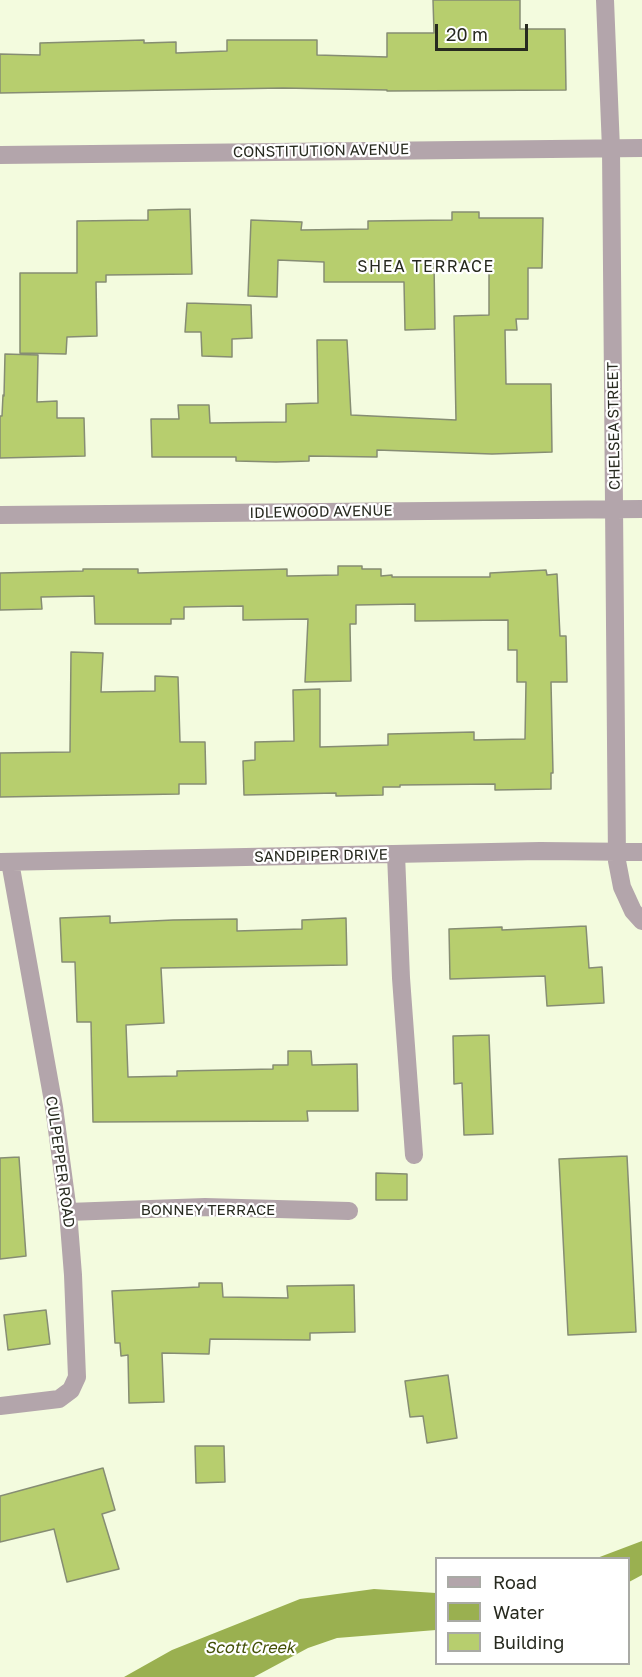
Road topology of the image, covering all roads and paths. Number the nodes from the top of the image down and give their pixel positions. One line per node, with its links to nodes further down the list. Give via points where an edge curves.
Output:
1 (604, 0): 3 (street, CHELSEA STREET)
2 (642, 148): 3 (street, CONSTITUTION AVENUE)
3 (611, 149): 4 (street, CONSTITUTION AVENUE); 5 (street, CHELSEA STREET)
4 (0, 154)
5 (615, 509): 6 (street, IDLEWOOD AVENUE); 7 (street, IDLEWOOD AVENUE); 8 (street, CHELSEA STREET)
6 (642, 509)
7 (0, 515)
8 (617, 851): 9 (street, SANDPIPER DRIVE); 10 (street, SANDPIPER DRIVE); 12 (street, CHELSEA STREET, via 622,887)
9 (642, 852)
10 (396, 854): 11 (street, SANDPIPER DRIVE); 13 (street)
11 (5, 862): 15 (street, CULPEPPER ROAD, via 54,1107)
12 (642, 921)
13 (414, 1155)
14 (349, 1211): 15 (street, BONNEY TERRACE, via 205,1207)
15 (68, 1212): 16 (street, CULPEPPER ROAD, via 77,1377 71,1390 59,1399)
16 (0, 1406)

